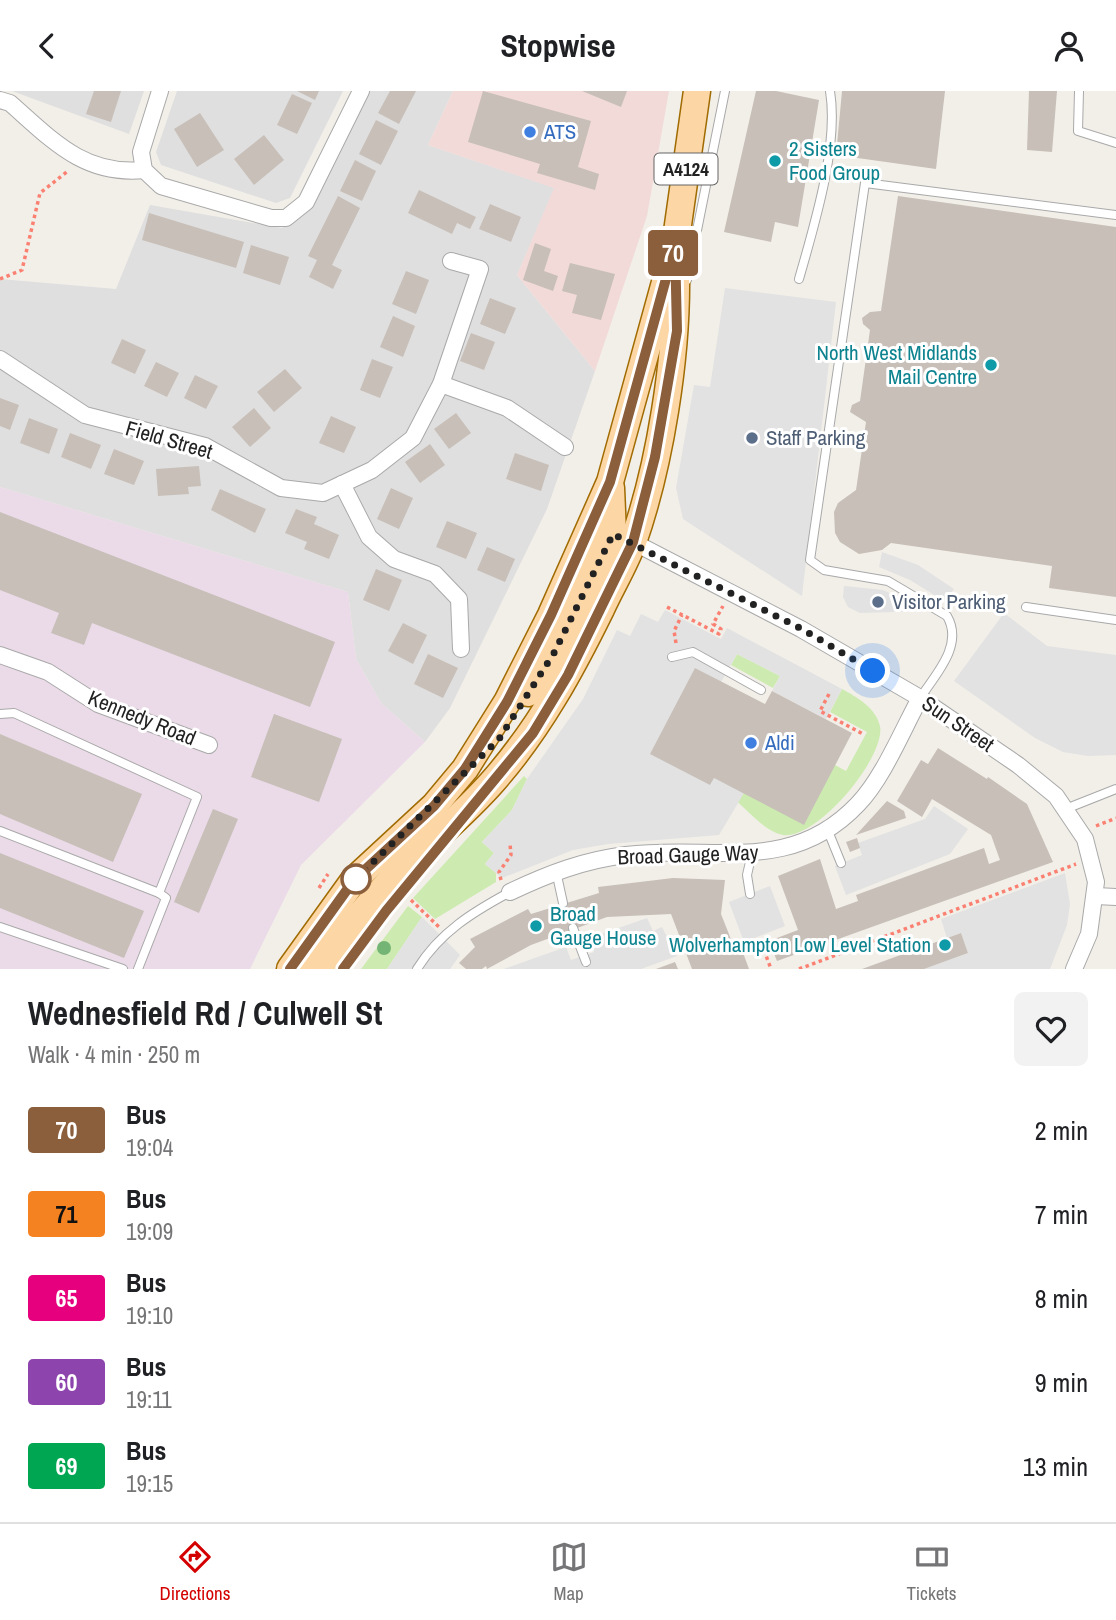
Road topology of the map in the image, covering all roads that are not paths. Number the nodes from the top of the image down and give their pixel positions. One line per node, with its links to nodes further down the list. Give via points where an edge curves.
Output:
1 (160, 91): 9 (street, via 141,152)
2 (361, 91): 9 (street, via 306,202 286,218 271,218 161,186)
3 (697, 91): 11 (main road, A4124)
4 (725, 91): 14 (lane)
5 (830, 91): 13 (lane, via 831,127 822,189)
6 (1079, 91): 8 (lane, via 1078,131)
7 (0, 100): 9 (street, via 10,103 80,161 119,172)
8 (1116, 143)
9 (144, 170)
10 (1116, 215): 27 (lane, via 865,183 810,560 824,570 888,581 947,616 953,639 950,650)
11 (675, 246): 14 (main road, A4124); 18 (main road, A4124)
12 (451, 261): 16 (street, Field Street, via 480,269)
13 (799, 279)
14 (677, 331): 20 (main road, A4124, via 655,457)
15 (0, 359): 19 (street, Field Street, via 85,415 205,446 281,488 323,493)
16 (441, 384): 17 (street, via 507,408); 19 (street, Field Street, via 412,437 372,470)
17 (565, 447)
18 (610, 482): 20 (main road); 30 (main road, A4124, via 551,615 507,702)
19 (342, 484): 23 (street, via 369,537 394,559 435,573 458,599)
20 (623, 538): 27 (street, Sun Street, via 802,629); 30 (main road, via 499,739); 31 (main road, A4124, via 568,675 533,733)
21 (1026, 607): 22 (lane)
22 (1116, 620)
23 (461, 649)
24 (0, 655): 29 (street, Kennedy Road, via 48,672 98,704)
25 (675, 656): 26 (lane, via 692,652)
26 (761, 691)
27 (920, 698): 33 (street, Sun Street, via 1043,783); 35 (street, Broad Gauge Way, via 867,793)
28 (0, 714): 40 (lane, via 13,713 197,797)
29 (209, 745)
30 (465, 769): 50 (main road, A4124, via 434,806 354,880)
31 (494, 781): 51 (main road, A4124, via 392,880); 52 (lane, A4124)
32 (1116, 789): 33 (lane)
33 (1068, 809): 39 (street, Sun Street, via 1085,838)
34 (0, 831): 40 (lane)
35 (828, 831): 36 (street, Broad Gauge Way, via 795,846); 37 (lane)
36 (752, 853): 38 (street, Broad Gauge Way, via 628,854); 42 (lane, via 747,875)
37 (841, 863)
38 (556, 871): 41 (street, Broad Gauge Way); 44 (lane)
39 (1096, 889): 43 (street); 54 (street, Sun Street, via 1089,934)
40 (159, 893): 49 (lane, via 166,898)
41 (507, 893): 53 (lane, Broad Gauge Way, via 445,933)
42 (750, 894)
43 (1116, 897)
44 (563, 903)
45 (0, 927): 48 (lane)
46 (573, 928): 47 (lane)
47 (586, 962)
48 (123, 969)
49 (138, 969)
50 (290, 969)
51 (319, 969)
52 (343, 969)
53 (417, 969)
54 (1074, 969)

